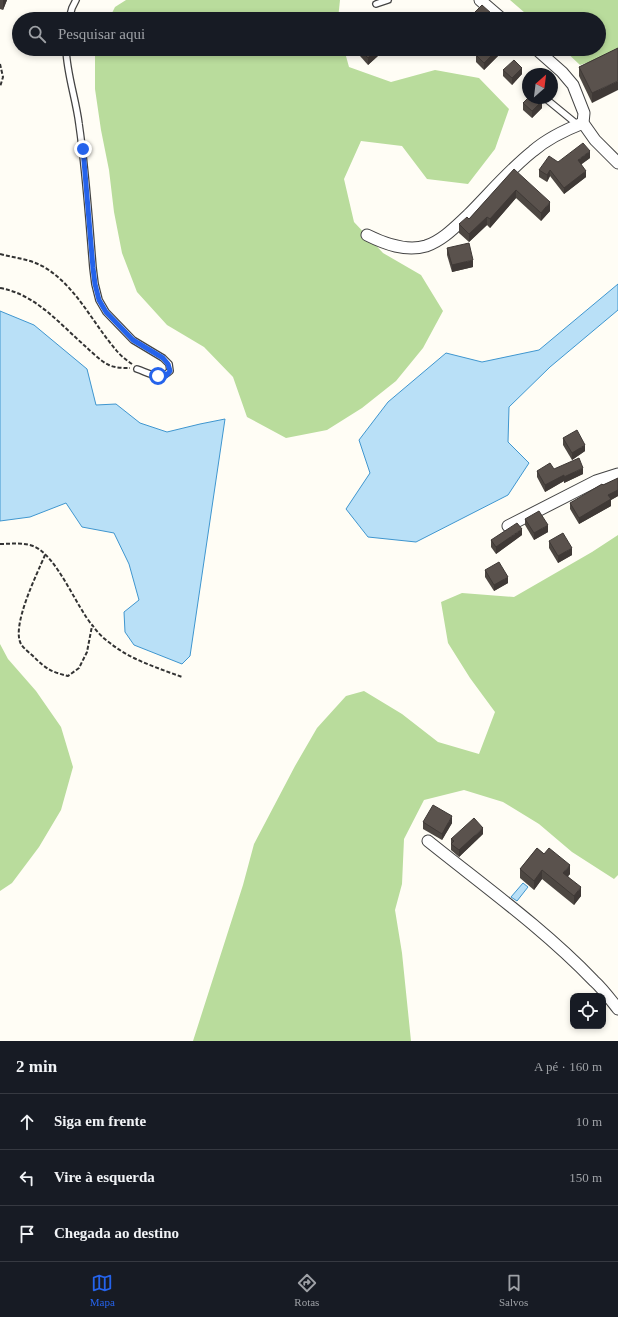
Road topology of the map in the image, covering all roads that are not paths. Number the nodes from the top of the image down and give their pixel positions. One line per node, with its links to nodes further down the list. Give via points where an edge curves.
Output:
1 (76, 0): 5 (lane)
2 (388, 0): 4 (lane)
3 (480, 0): 6 (street)
4 (376, 4)
5 (71, 12)
6 (494, 12)
7 (66, 56): 13 (lane, via 83,149 93,268 99,300 106,312 133,340 163,358 170,371 166,376 158,376)
8 (544, 56): 10 (street, via 573,85 584,113)
9 (553, 104): 10 (lane)
10 (581, 124): 11 (street); 12 (street, via 558,133 533,150 440,240 424,246 403,248 384,244)
11 (618, 163)
12 (367, 235)
13 (137, 369)
14 (618, 474): 15 (street, via 596,481)
15 (508, 526)
16 (428, 841): 17 (street, via 536,927 595,981)
17 (618, 1009)

